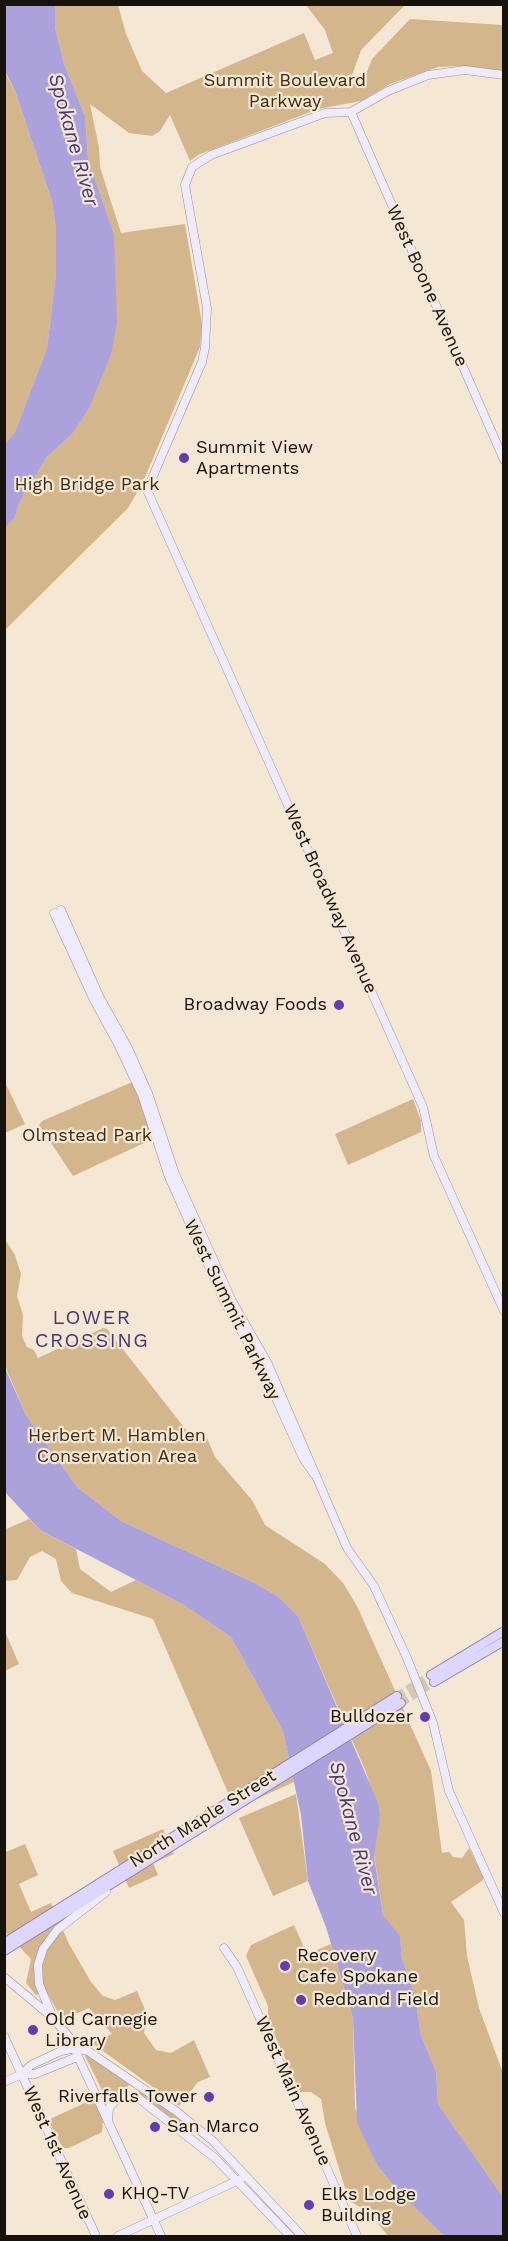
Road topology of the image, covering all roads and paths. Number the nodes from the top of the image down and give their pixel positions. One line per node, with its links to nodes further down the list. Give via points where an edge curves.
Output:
1 (504, 75): 2 (street, via 465,70 428,75)
2 (351, 112): 3 (street, West Boone Avenue); 5 (street, West Broadway Avenue, via 325,113 211,155 192,168 185,185 207,308 205,348 147,490 423,1107 434,1156)
3 (504, 460)
4 (58, 911): 9 (street, West Summit Parkway, via 132,1058 156,1112 179,1183 237,1311 268,1364 347,1548 378,1594 422,1692 450,1791)
5 (504, 1311)
6 (504, 1631): 7 (main road, via 432,1679)
7 (504, 1641)
8 (159, 1855): 10 (main road, North Maple Street); 10 (main road, North Maple Street, via 395,1702); 14 (street, via 57,1930 45,1944 39,1960 41,1991)
9 (504, 1913)
10 (7, 1946)
11 (224, 1948): 29 (street, West Main Avenue, via 242,1977)
12 (4, 1977): 13 (street)
13 (8, 1982): 14 (street)
14 (52, 2017): 16 (street)
15 (4, 2036): 18 (street, West 1st Avenue)
16 (74, 2048): 17 (street); 18 (street, via 31,2065); 21 (street, via 97,2056 176,2111 213,2141)
17 (77, 2057): 18 (street, via 35,2074); 20 (street)
18 (22, 2074): 19 (street); 24 (street, West 1st Avenue)
19 (4, 2082)
20 (108, 2122): 22 (street, via 116,2100 137,2097 198,2143); 23 (street)
21 (245, 2175): 22 (street); 28 (street)
22 (237, 2182): 23 (street); 27 (street)
23 (154, 2220): 25 (street); 26 (street)
24 (96, 2236)
25 (118, 2236)
26 (161, 2236)
27 (290, 2236)
28 (302, 2236)
29 (357, 2236)

